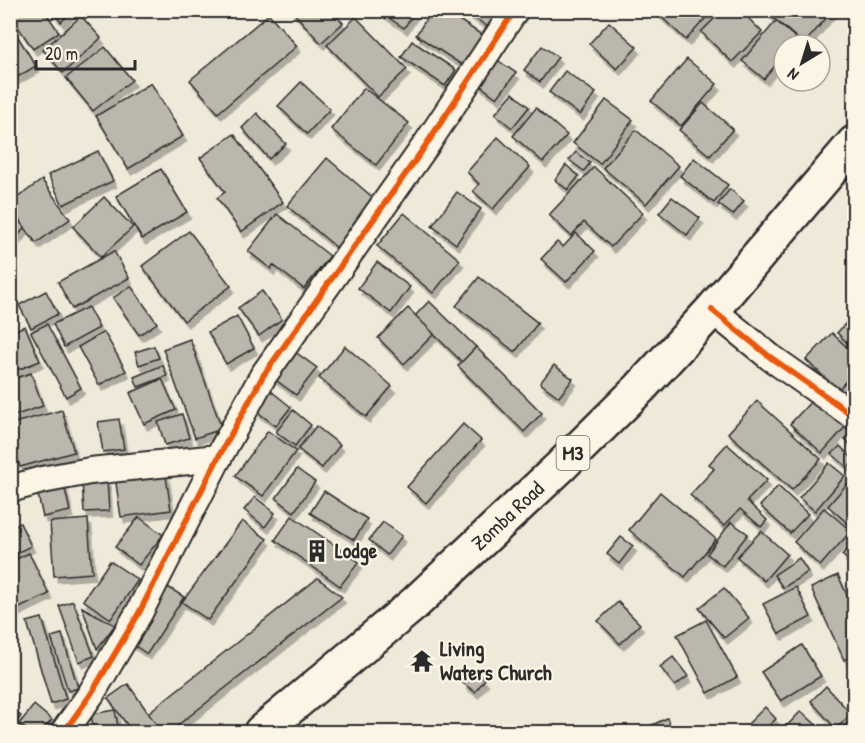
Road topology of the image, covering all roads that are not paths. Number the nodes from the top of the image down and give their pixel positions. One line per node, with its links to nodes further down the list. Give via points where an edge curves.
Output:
1 (514, 10): 5 (street, via 426,145 284,344)
2 (855, 142): 3 (highway, Zomba Road / M3)
3 (712, 310): 4 (street, via 770,357); 8 (highway, Zomba Road / M3, via 624,404 414,604)
4 (855, 416)
5 (218, 458): 6 (street, via 90,471); 7 (street, via 122,643)
6 (10, 489)
7 (64, 732)
8 (261, 732)

